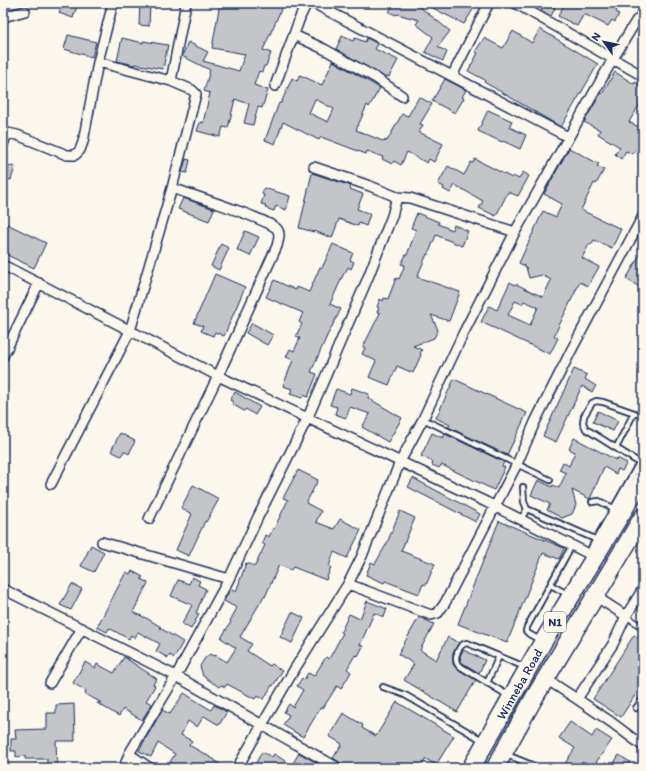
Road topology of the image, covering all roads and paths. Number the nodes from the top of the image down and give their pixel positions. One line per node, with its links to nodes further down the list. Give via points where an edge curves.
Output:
1 (113, 3): 12 (street)
2 (186, 3): 15 (street)
3 (307, 3): 10 (street)
4 (314, 3): 13 (street)
5 (489, 3): 13 (street)
6 (515, 3): 11 (street)
7 (25, 10): 9 (street)
8 (643, 14): 11 (street)
9 (3, 17)
10 (294, 35): 16 (street); 17 (street, via 376,78)
11 (612, 59): 14 (street); 19 (street)
12 (98, 62): 15 (street); 18 (street, via 83,142 75,155 67,155 17,135)
13 (452, 76): 19 (street)
14 (643, 76)
15 (171, 81): 22 (street, via 196,94)
16 (275, 86)
17 (402, 96)
18 (5, 133): 20 (street)
19 (568, 137): 25 (street)
20 (3, 144)
21 (314, 167): 23 (street)
22 (172, 188): 28 (street); 30 (street, via 259,219 277,229 279,235 277,246)
23 (397, 197): 25 (street, via 410,198); 33 (street, via 367,280)
24 (643, 216): 37 (street, via 572,349)
25 (515, 232): 34 (street)
26 (3, 265): 27 (street)
27 (39, 283): 28 (street); 29 (street)
28 (130, 331): 30 (street); 40 (street)
29 (3, 356)
30 (218, 376): 33 (street); 47 (street)
31 (634, 413): 32 (lane); 35 (lane); 35 (lane, via 596,401 584,416 583,423 586,428)
32 (643, 416)
33 (308, 418): 36 (street); 53 (street)
34 (423, 419): 36 (street); 37 (lane)
35 (616, 448): 38 (lane)
36 (400, 462): 43 (street); 54 (street)
37 (517, 464): 39 (lane); 43 (street)
38 (642, 468): 44 (lane); 52 (highway, Winneba Road / N1)
39 (550, 480)
40 (51, 484)
41 (523, 487): 45 (lane)
42 (592, 502): 44 (lane, via 599,501)
43 (494, 507): 48 (street); 54 (street, via 438,613 431,615)
44 (613, 508): 49 (lane)
45 (527, 509): 48 (lane); 49 (lane)
46 (643, 517): 58 (highway, Winneba Road / N1)
47 (148, 519)
48 (521, 519): 51 (street)
49 (595, 539): 52 (lane)
50 (102, 542): 53 (street)
51 (572, 545): 52 (street); 55 (lane)
52 (591, 555): 59 (highway, Winneba Road / N1)
53 (229, 579): 66 (street)
54 (348, 584): 75 (street)
55 (551, 585): 59 (lane); 63 (lane, via 526,631)
56 (643, 588): 60 (street)
57 (3, 589): 61 (street)
58 (595, 596): 60 (street); 67 (highway, Winneba Road / N1)
59 (571, 597): 63 (highway, Winneba Road / N1)
60 (626, 616): 62 (lane); 72 (street, via 613,644)
61 (82, 628): 66 (street); 68 (street)
62 (643, 628)
63 (543, 642): 65 (highway, Winneba Road / N1)
64 (499, 656): 65 (lane); 69 (lane); 69 (lane, via 464,643 455,658 458,665)
65 (528, 668): 71 (highway, Winneba Road / N1)
66 (176, 676): 75 (street); 78 (street)
67 (546, 679): 72 (street); 79 (highway, Winneba Road / N1)
68 (50, 683)
69 (487, 683): 71 (lane)
70 (383, 687): 76 (lane, via 405,695)
71 (511, 698): 76 (highway, Winneba Road / N1)
72 (576, 699): 77 (street)
73 (643, 699): 74 (lane)
74 (636, 708)
75 (262, 724): 83 (street); 84 (street)
76 (486, 742): 85 (highway, Winneba Road / N1)
77 (643, 746)
78 (128, 754): 81 (street); 82 (street)
79 (499, 761): 80 (lane)
80 (532, 765)
81 (124, 768)
82 (150, 768)
83 (237, 768)
84 (338, 768)
85 (471, 768)

